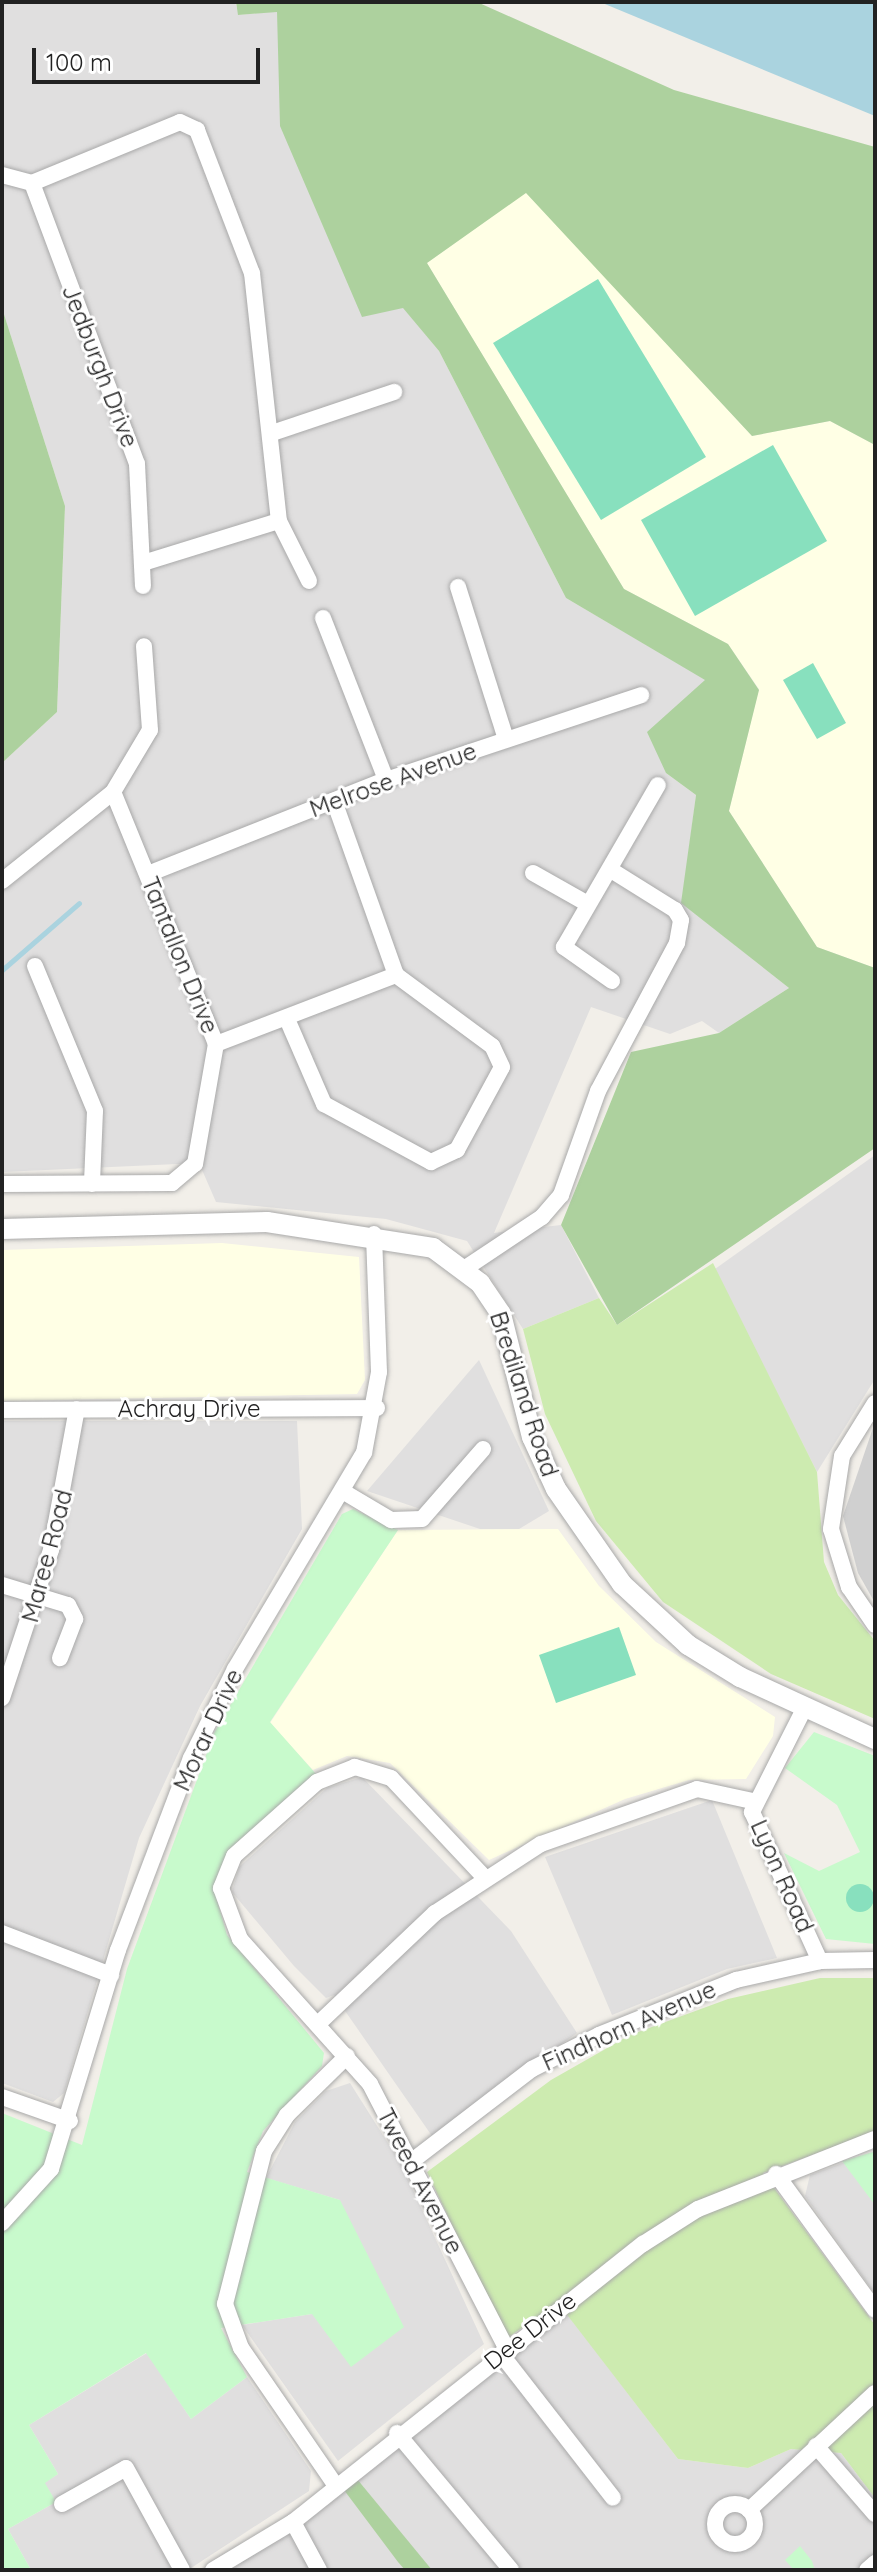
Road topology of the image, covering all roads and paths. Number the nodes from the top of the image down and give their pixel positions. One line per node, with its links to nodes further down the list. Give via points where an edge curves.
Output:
1 (2, 175): 2 (street)
2 (32, 183): 4 (street, via 180,122 197,130 252,273); 6 (street, Jedburgh Drive, via 137,464)
3 (394, 392): 4 (street)
4 (272, 433): 5 (street)
5 (279, 521): 6 (street); 7 (street)
6 (143, 563): 8 (street, Jedburgh Drive)
7 (309, 581)
8 (143, 586)
9 (458, 587): 13 (street)
10 (323, 618): 14 (street)
11 (144, 646): 16 (street, via 150,730)
12 (641, 695): 13 (street, Melrose Avenue)
13 (506, 739): 14 (street, Melrose Avenue)
14 (386, 780): 17 (street, Melrose Avenue)
15 (658, 785): 18 (street)
16 (113, 792): 20 (street, Tantallon Drive); 21 (street)
17 (334, 801): 20 (street, Melrose Avenue); 24 (street)
18 (611, 870): 22 (street); 32 (street, via 675,910 682,932 598,1091 561,1195 542,1217)
19 (533, 873): 22 (street)
20 (148, 874): 27 (street, Tantallon Drive)
21 (2, 881)
22 (588, 904): 25 (street, via 564,947)
23 (35, 966): 29 (street, via 95,1111)
24 (396, 975): 26 (street); 26 (street, via 502,1060 457,1150 441,1161 422,1160 324,1104)
25 (612, 981)
26 (287, 1019): 27 (street)
27 (216, 1044): 29 (street, Tantallon Drive, via 195,1164 172,1183)
28 (2, 1184): 29 (street, Tantallon Drive)
29 (92, 1184)
30 (2, 1229): 31 (street, Brediland Road, via 267,1222)
31 (374, 1234): 32 (street, Brediland Road, via 433,1248); 34 (street, Morar Drive)
32 (464, 1269): 44 (street, Brediland Road, via 501,1314 532,1437 584,1539 688,1645)
33 (875, 1403): 41 (street, via 842,1456 831,1529 849,1587)
34 (377, 1408): 35 (street, Achray Drive); 38 (street, Morar Drive)
35 (77, 1409): 36 (street, Achray Drive); 40 (street, Maree Road, via 74,1453)
36 (2, 1410)
37 (483, 1449): 38 (street, via 422,1519 391,1520)
38 (344, 1492): 51 (street, Morar Drive, via 235,1669 191,1758)
39 (2, 1585): 40 (street)
40 (40, 1592): 42 (street, via 73,1613); 43 (street, Maree Road)
41 (875, 1625)
42 (60, 1658)
43 (2, 1698)
44 (805, 1707): 45 (street, Brediland Road); 46 (street, Lyon Road)
45 (875, 1739)
46 (752, 1801): 47 (street, via 720,1789 682,1792 567,1833); 50 (street, Lyon Road, via 755,1822)
47 (485, 1878): 52 (street, via 381,1959); 52 (street, Tweed Avenue, via 380,1771 355,1767 317,1782 234,1856 221,1888 240,1939)
48 (2, 1933): 51 (street)
49 (875, 1960): 50 (street, Findhorn Avenue)
50 (820, 1961): 57 (street, Findhorn Avenue, via 699,1991 599,2035 532,2069)
51 (111, 1975): 55 (street, Morar Drive)
52 (319, 2023): 53 (street, Tweed Avenue)
53 (347, 2056): 57 (street, Tweed Avenue); 65 (street, via 287,2115 264,2151 225,2304 241,2348)
54 (2, 2097): 55 (street)
55 (70, 2121): 59 (street, Morar Drive, via 34,2196)
56 (875, 2139): 58 (street, Dee Drive)
57 (412, 2161): 61 (street, Tweed Avenue)
58 (776, 2174): 60 (street); 61 (street, Dee Drive, via 654,2237)
59 (2, 2223)
60 (875, 2310)
61 (504, 2351): 63 (street, Dee Drive); 66 (street, Tweed Avenue)
62 (875, 2393): 64 (street)
63 (397, 2433): 65 (street, Dee Drive); 75 (street)
64 (816, 2446): 68 (street); 69 (street)
65 (336, 2486): 70 (street, Dee Drive)
66 (613, 2498)
67 (62, 2504): 72 (street, via 126,2468)
68 (749, 2510)
69 (875, 2514)
70 (293, 2522): 73 (street, Dee Drive); 74 (street)
71 (875, 2563): 76 (street)
72 (182, 2570)
73 (213, 2570)
74 (319, 2570)
75 (511, 2570)
76 (867, 2570)

